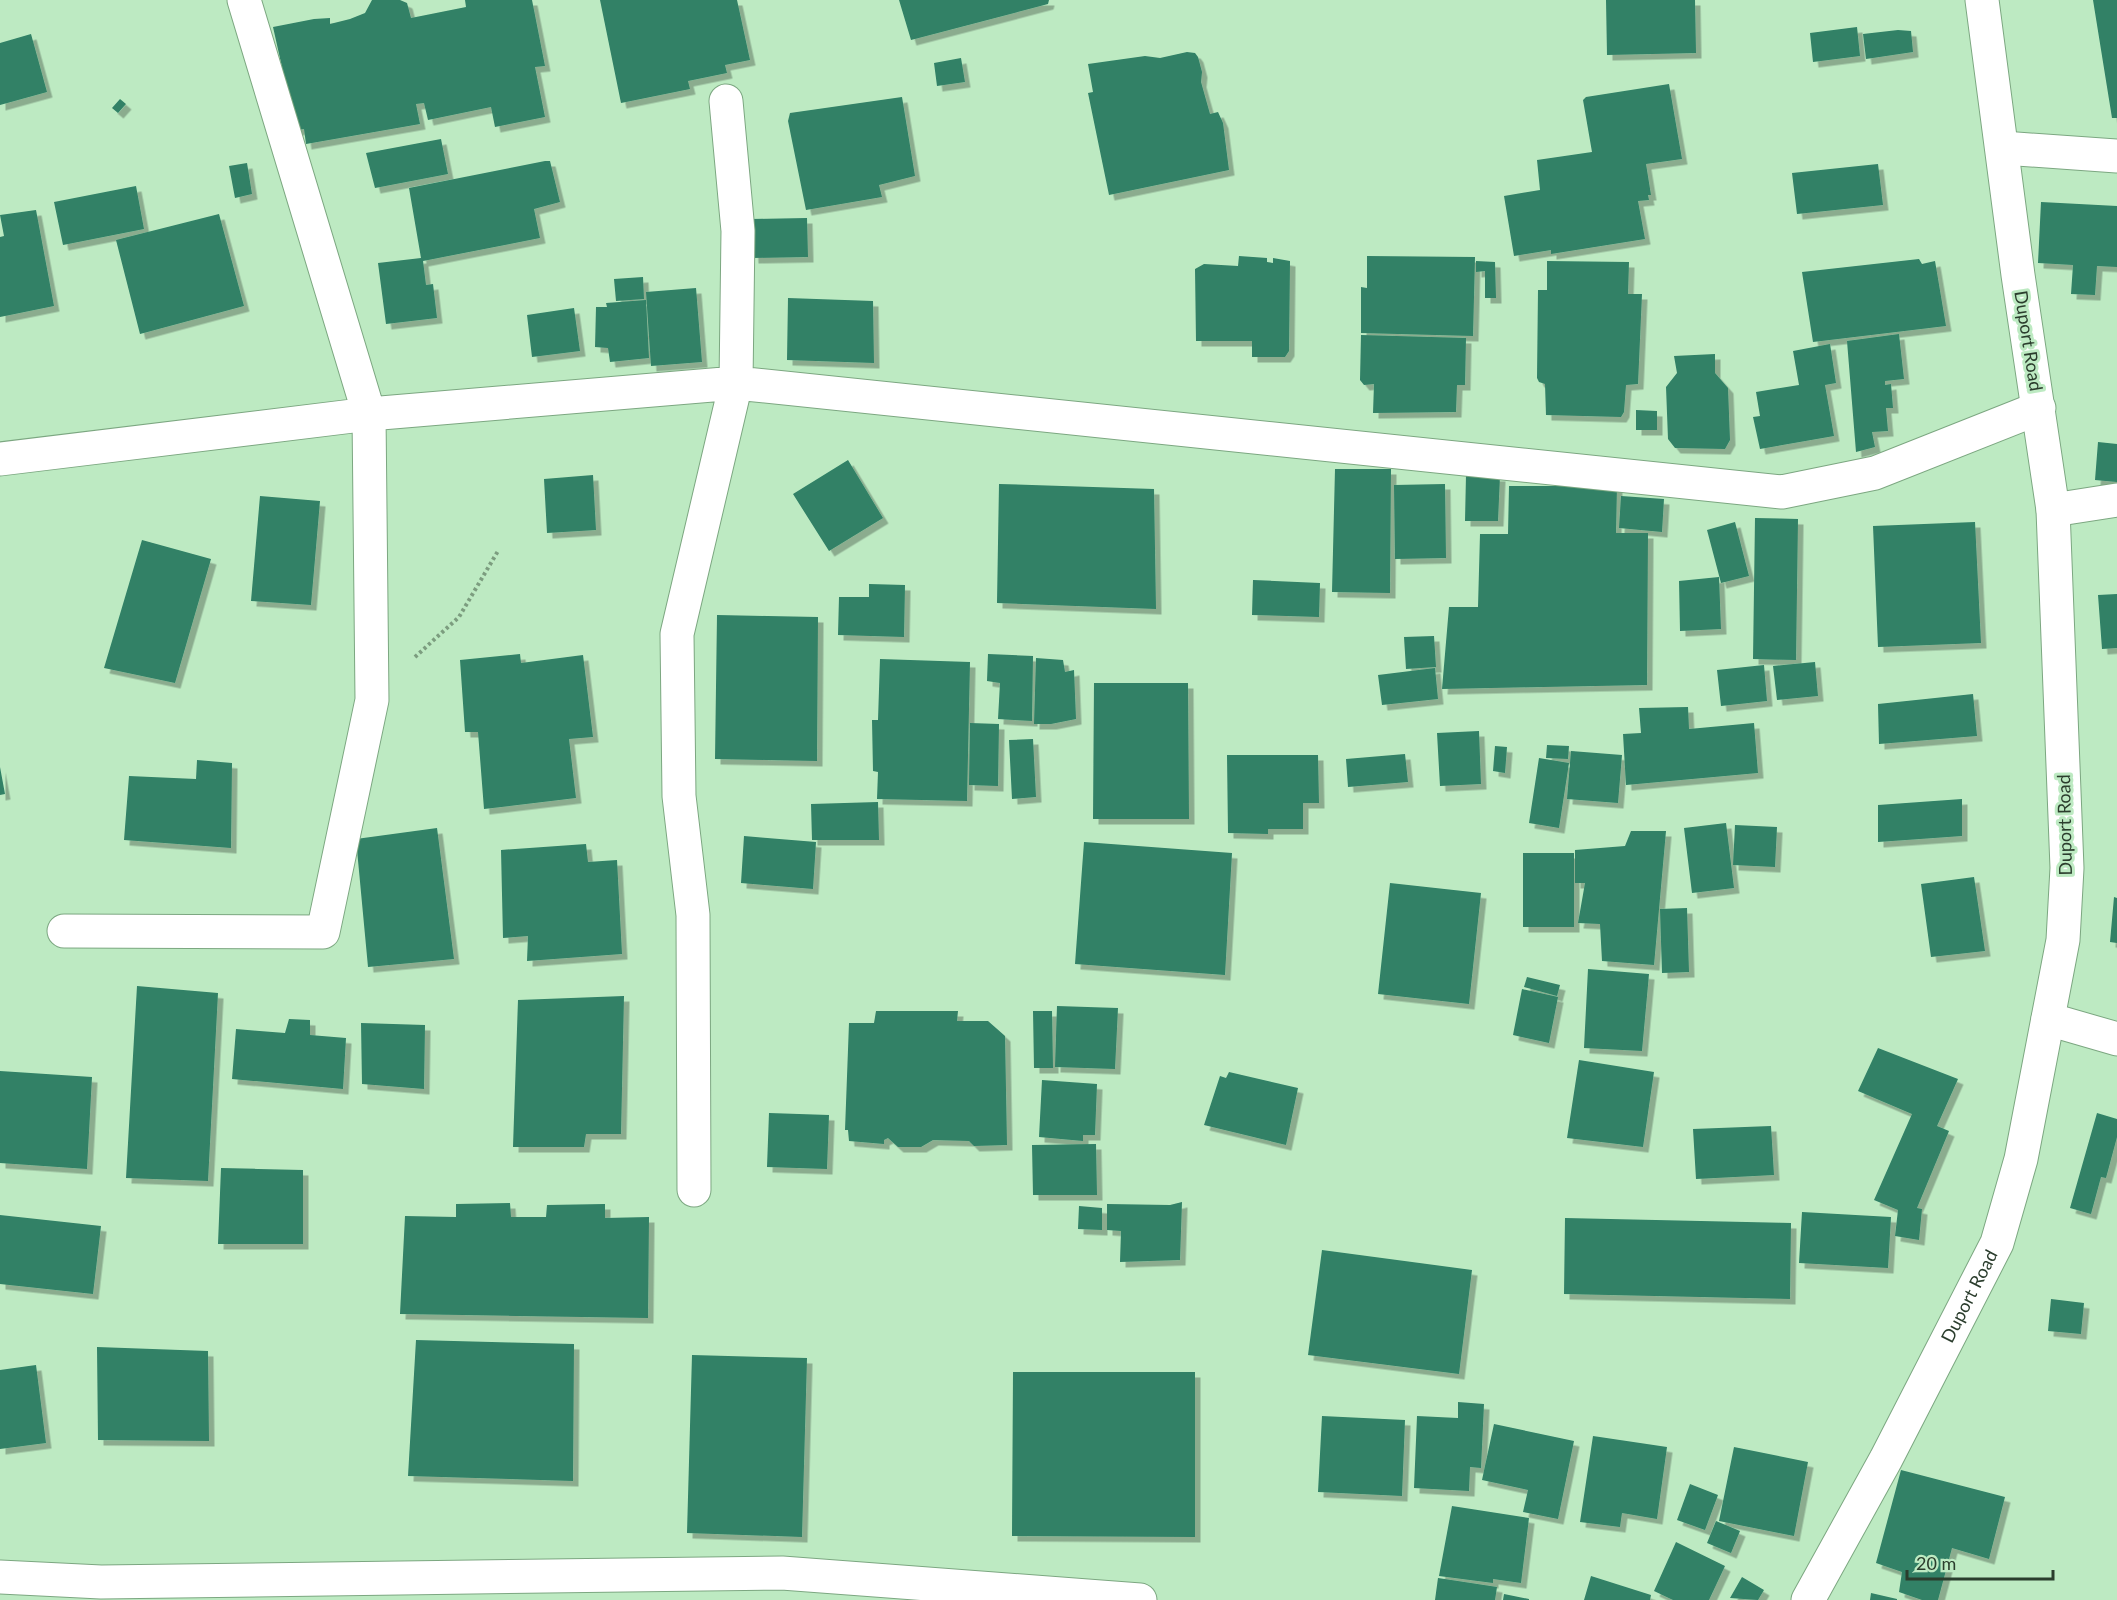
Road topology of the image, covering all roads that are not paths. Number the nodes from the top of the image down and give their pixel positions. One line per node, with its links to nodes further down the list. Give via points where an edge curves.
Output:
1 (244, 0): 8 (street)
2 (1982, 0): 4 (street, Duport Road)
3 (726, 101): 6 (street, via 738,231)
4 (2002, 148): 5 (street); 7 (street, Duport Road)
5 (2117, 156)
6 (736, 383): 7 (street, via 1782,492 1875,472); 8 (street); 15 (street, via 677,634 679,796 693,915)
7 (2039, 408): 11 (street, Duport Road)
8 (369, 414): 9 (street); 12 (street, via 372,700 322,932)
9 (0, 459)
10 (2117, 500): 11 (street)
11 (2053, 510): 13 (street, Duport Road, via 2067,868 2063,940)
12 (64, 931)
13 (2048, 1019): 14 (street); 20 (street, Duport Road, via 2021,1159 1997,1243 1887,1459)
14 (2117, 1039)
15 (694, 1190)
16 (0, 1577): 18 (street)
17 (778, 1586): 18 (street); 19 (street)
18 (101, 1591)
19 (1140, 1600)
20 (1808, 1600)

